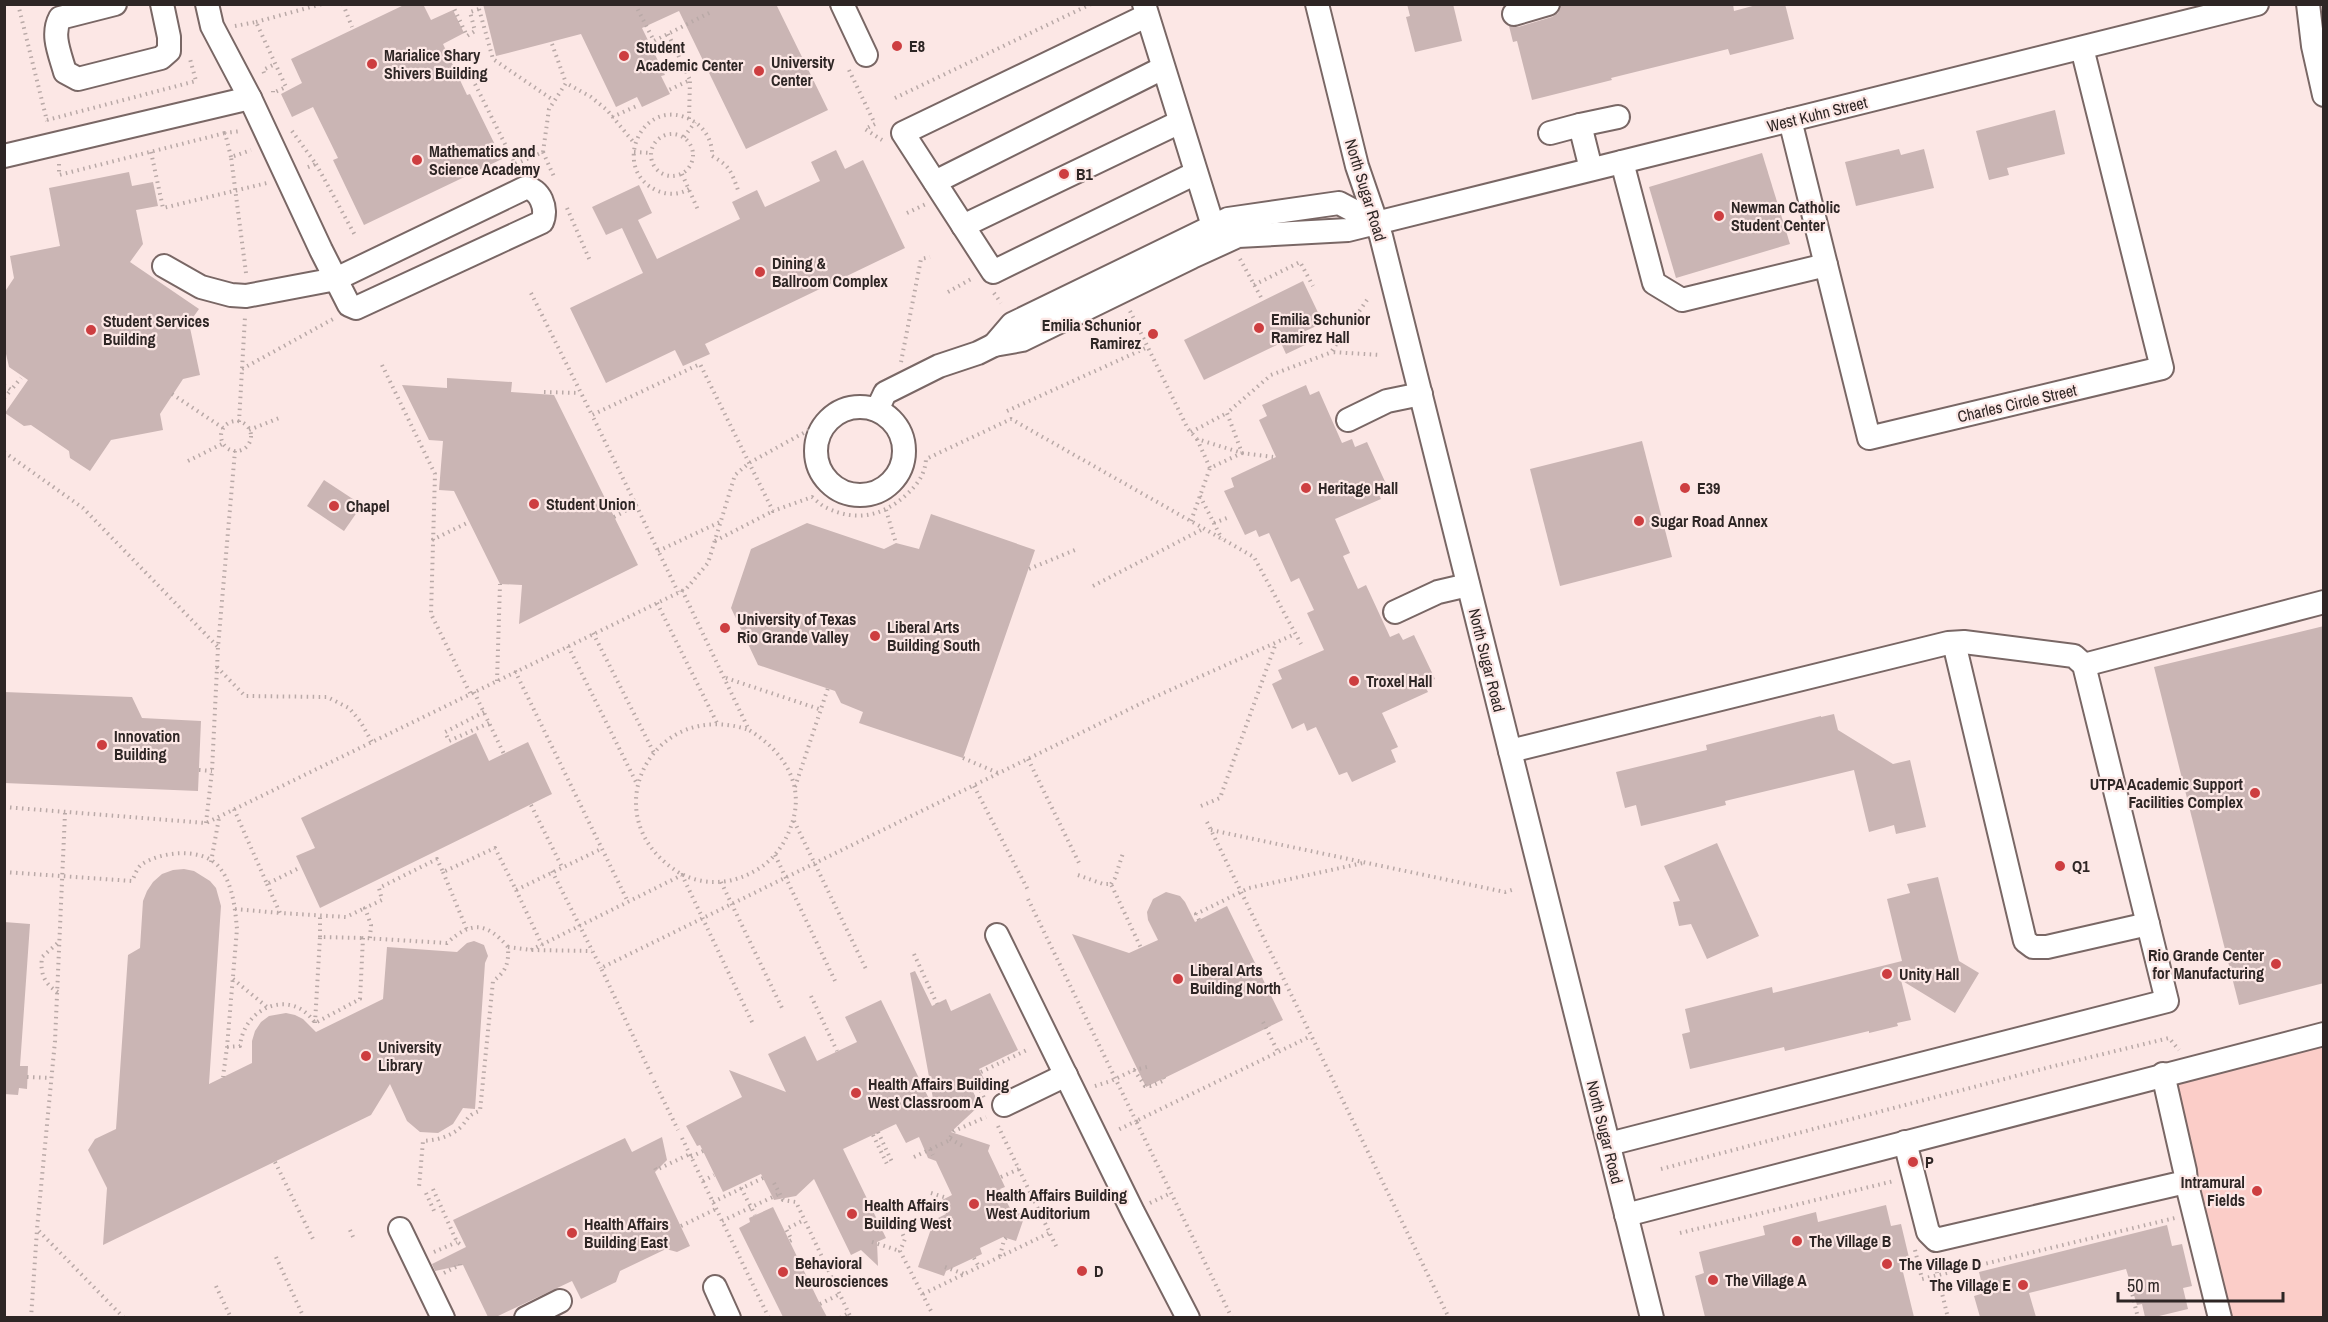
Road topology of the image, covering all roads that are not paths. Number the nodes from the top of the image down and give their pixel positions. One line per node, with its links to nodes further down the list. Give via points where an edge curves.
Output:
1 (115, 4): 2 (street, via 60,18 55,27 65,72 78,79 161,58 169,51)
2 (162, 4)
3 (207, 4): 16 (street, via 212,26)
4 (842, 4): 13 (street)
5 (1317, 4): 27 (street, North Sugar Road, via 1357,166)
6 (1548, 4): 11 (street)
7 (2257, 4): 10 (street, West Kuhn Street)
8 (2308, 4): 15 (street)
9 (1145, 10): 14 (street); 26 (street, via 903,133)
10 (2211, 10): 12 (street, West Kuhn Street)
11 (1514, 14)
12 (2082, 48): 18 (street, West Kuhn Street); 31 (street, Charles Circle Street, via 2162,368 1869,438)
13 (866, 55)
14 (1163, 68): 19 (street); 26 (street)
15 (2324, 94)
16 (250, 98): 22 (street); 33 (street)
17 (1618, 117): 20 (street)
18 (1790, 120): 23 (street, West Kuhn Street); 31 (street, Charles Circle Street)
19 (1180, 122): 25 (street); 28 (street)
20 (1580, 125): 21 (street); 24 (street)
21 (1550, 133)
22 (4, 156)
23 (1622, 162): 24 (street, West Kuhn Street); 31 (street, via 1654,283 1682,300)
24 (1591, 170): 27 (street, West Kuhn Street)
25 (1196, 173): 28 (street, via 993,272); 29 (street)
26 (935, 182): 28 (street)
27 (1377, 223): 30 (street, via 1340,203); 35 (street, North Sugar Road)
28 (963, 226)
29 (1213, 226): 30 (street, via 1228,219); 34 (street, via 1012,324)
30 (1237, 236): 34 (street, via 1022,340)
31 (1826, 265)
32 (164, 266): 33 (street, via 201,287 231,295 246,296)
33 (336, 279): 33 (street, via 349,305 356,308 542,222 545,211 537,192 525,188)
34 (994, 345): 36 (street, via 885,393)
35 (1420, 394): 37 (street, via 1387,401); 38 (street, North Sugar Road)
36 (877, 410): 36 (street, via 861,406 846,409 828,420 819,434 815,447 817,462 828,483 841,492 878,493 900,472 905,457 900,430)
37 (1348, 420)
38 (1468, 585): 40 (street, via 1438,592); 43 (street, North Sugar Road)
39 (2324, 602): 42 (street)
40 (1395, 612)
41 (1954, 643): 42 (street, via 2074,656); 43 (street); 44 (street, via 2025,941 2033,947 2047,947)
42 (2084, 664): 44 (street)
43 (1510, 751): 51 (street, North Sugar Road)
44 (2148, 924): 51 (street, via 2167,1001)
45 (997, 935): 48 (street)
46 (2324, 1034): 47 (street)
47 (2163, 1074): 50 (street); 52 (street)
48 (1066, 1076): 49 (street); 60 (street)
49 (994, 1110)
50 (1905, 1142): 52 (street, via 1928,1232 1936,1240); 53 (street)
51 (1608, 1144): 53 (street, North Sugar Road)
52 (2186, 1181): 62 (street)
53 (1626, 1215): 61 (street, North Sugar Road)
54 (400, 1229): 58 (street)
55 (715, 1287): 57 (street)
56 (560, 1301): 59 (street)
57 (724, 1316)
58 (443, 1317)
59 (526, 1317)
60 (1188, 1317)
61 (1652, 1317)
62 (2220, 1317)

